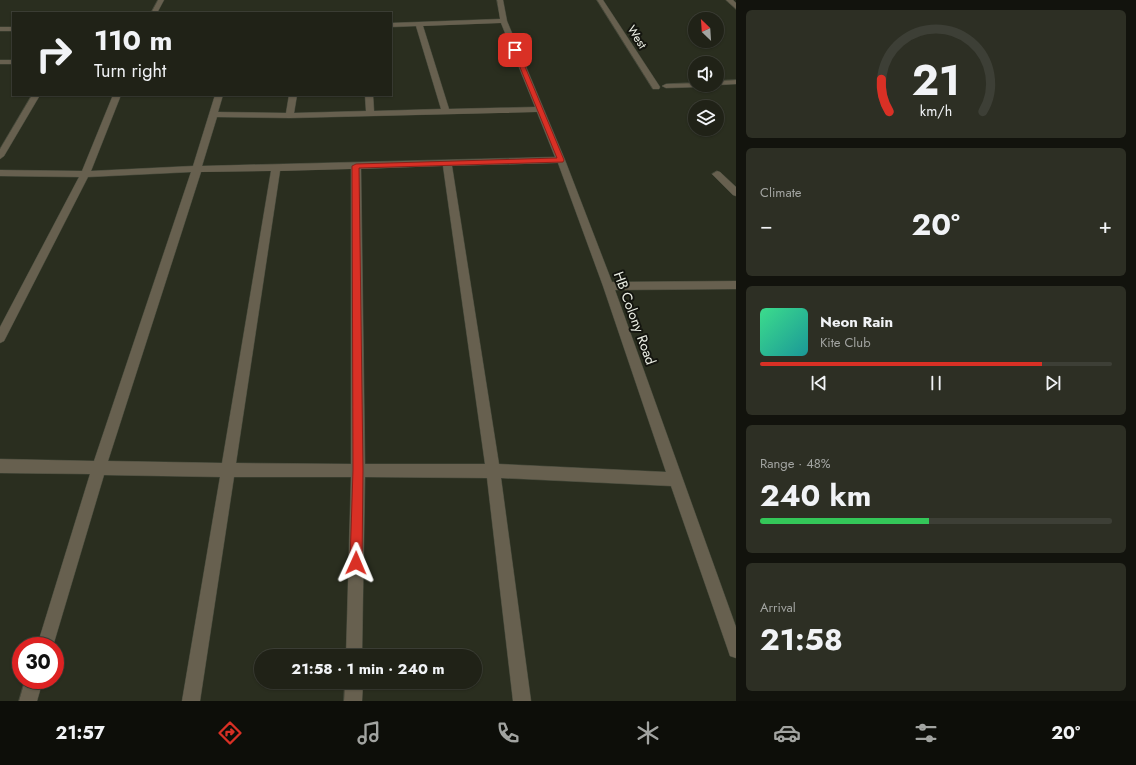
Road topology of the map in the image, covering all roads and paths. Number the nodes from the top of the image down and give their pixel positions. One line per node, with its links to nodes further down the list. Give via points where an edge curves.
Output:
1 (161, 0): 6 (street)
2 (500, 0): 7 (street, HB Colony Road)
3 (600, 0): 18 (street, West)
4 (728, 0): 5 (street)
5 (736, 7)
6 (155, 12)
7 (504, 21): 8 (street); 24 (street, HB Colony Road)
8 (419, 24): 9 (street); 25 (street)
9 (392, 25)
10 (0, 29): 11 (street)
11 (12, 29)
12 (0, 62): 13 (street)
13 (12, 62)
14 (736, 82): 15 (street)
15 (724, 83)
16 (688, 85): 17 (street)
17 (666, 86)
18 (656, 87)
19 (35, 96): 29 (street)
20 (117, 96): 36 (street)
21 (219, 96): 26 (street)
22 (293, 96): 28 (street)
23 (369, 96): 27 (street)
24 (540, 109): 25 (street); 30 (street, HB Colony Road)
25 (446, 112): 27 (street)
26 (214, 114): 28 (street); 34 (street)
27 (370, 114): 28 (street)
28 (290, 116)
29 (0, 156)
30 (561, 160): 31 (street); 40 (street, HB Colony Road)
31 (446, 164): 32 (street); 46 (street)
32 (356, 166): 33 (street); 45 (street)
33 (276, 168): 34 (street); 44 (street)
34 (197, 169): 36 (street); 43 (street)
35 (0, 173): 36 (street)
36 (85, 174): 41 (street)
37 (717, 174): 38 (street)
38 (736, 193)
39 (736, 285): 40 (street)
40 (608, 286): 47 (street, HB Colony Road)
41 (0, 338)
42 (0, 466): 43 (street)
43 (99, 467): 44 (street); 48 (street)
44 (228, 470): 45 (street); 54 (street)
45 (358, 470): 46 (street); 49 (street)
46 (493, 471): 47 (street); 56 (street)
47 (677, 479): 50 (street, HB Colony Road)
48 (48, 637)
49 (354, 649)
50 (736, 650)
51 (31, 689): 53 (street)
52 (354, 689): 55 (street)
53 (28, 701)
54 (191, 701)
55 (353, 701)
56 (522, 701)

